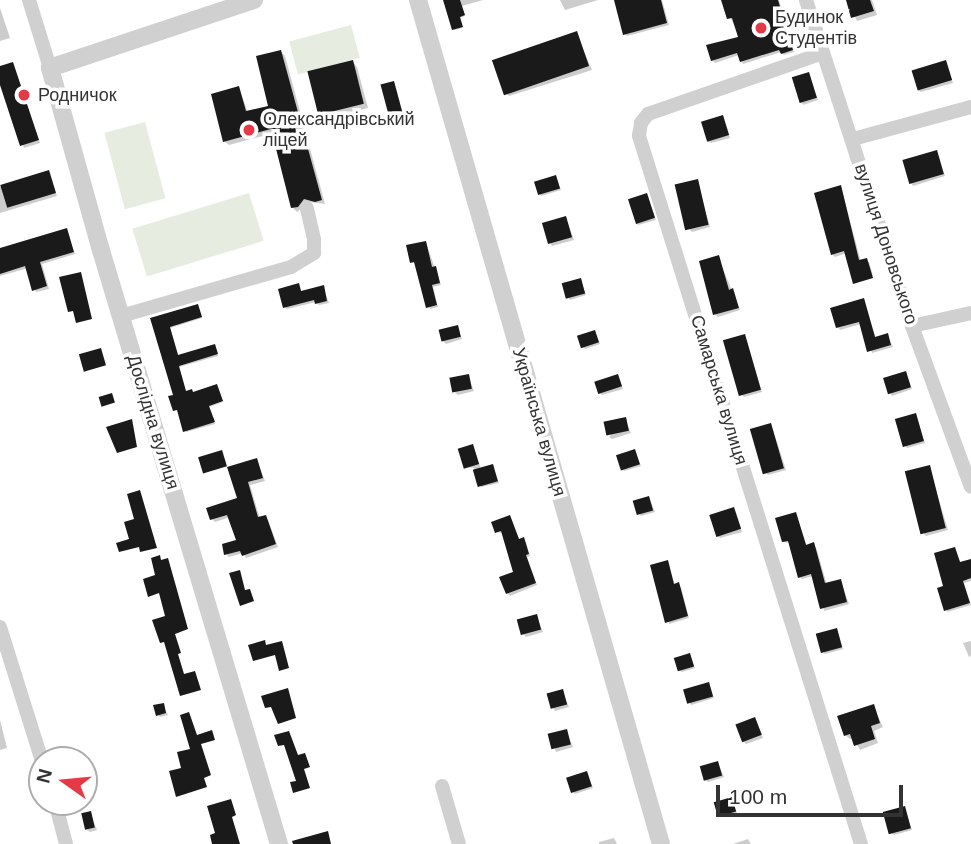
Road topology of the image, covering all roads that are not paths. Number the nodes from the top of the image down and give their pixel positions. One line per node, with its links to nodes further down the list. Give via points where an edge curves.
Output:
1 (30, 0): 7 (street, Дослідна вулиця)
2 (254, 0): 5 (street)
3 (418, 0): 22 (street, Українська вулиця)
4 (806, 0): 6 (street, вулиця Доновського)
5 (221, 5): 7 (street)
6 (823, 53): 9 (street, вулиця Доновського); 23 (street, Самарська вулиця, via 648,114 639,135)
7 (50, 68): 12 (street, Дослідна вулиця)
8 (971, 107): 9 (street)
9 (853, 139): 13 (street, вулиця Доновського)
10 (307, 208): 12 (street, via 314,253 291,267)
11 (971, 313): 13 (street)
12 (121, 316): 20 (street, Дослідна вулиця)
13 (912, 327): 14 (street, вулиця Доновського)
14 (971, 487)
15 (0, 627): 16 (street)
16 (37, 746)
17 (442, 786): 21 (street)
18 (59, 816): 19 (street)
19 (66, 844)
20 (279, 844)
21 (458, 844)
22 (661, 844)
23 (861, 844)

